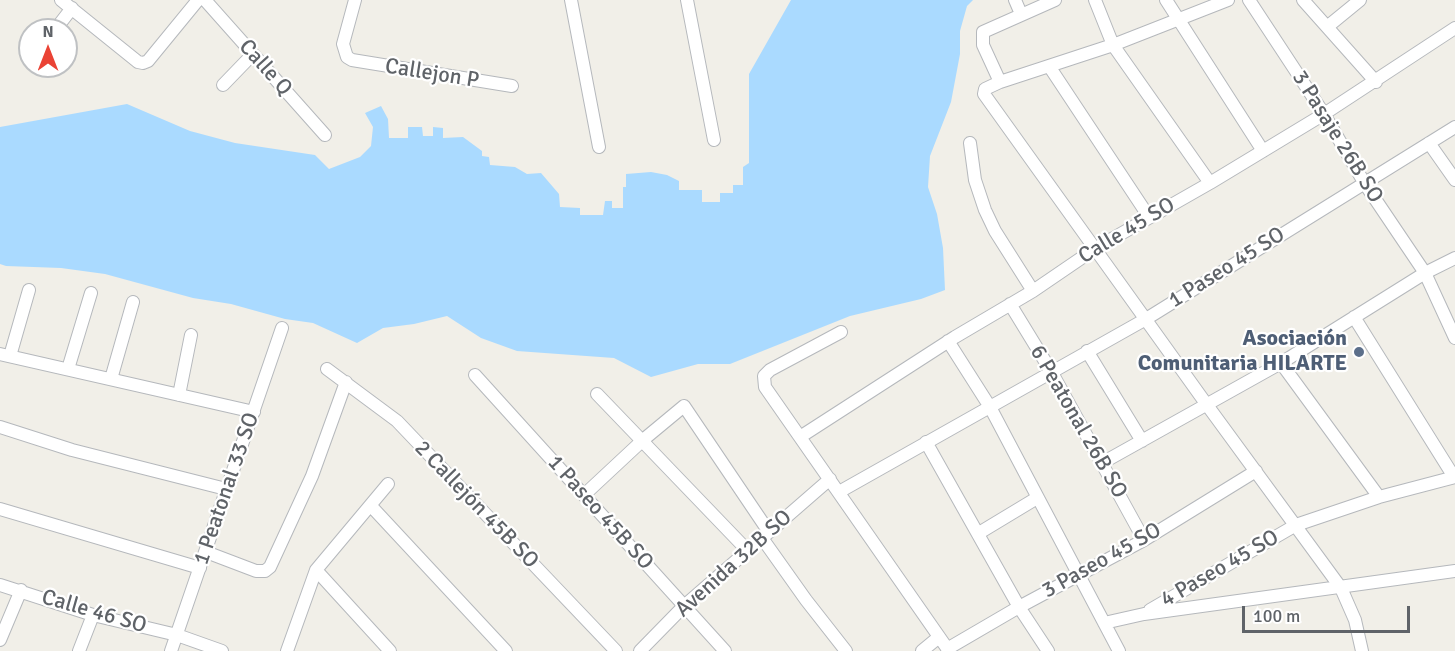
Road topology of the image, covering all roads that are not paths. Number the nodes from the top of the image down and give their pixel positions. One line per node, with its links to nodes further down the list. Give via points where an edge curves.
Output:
1 (61, 0): 15 (street)
2 (198, 0): 15 (street, via 143,63 138,63)
3 (205, 0): 22 (street, Calle Q)
4 (355, 0): 27 (street, Callejon P, via 344,44 347,57 352,60)
5 (572, 0): 34 (street)
6 (687, 0): 31 (street)
7 (1015, 0): 16 (street)
8 (1055, 0): 16 (street)
9 (1095, 0): 21 (street)
10 (1166, 0): 18 (street)
11 (1228, 0): 18 (street)
12 (1249, 0): 28 (street, 3 Pasaje 26B SO)
13 (1303, 0): 19 (street)
14 (1360, 0): 19 (street)
15 (72, 8): 17 (street)
16 (1021, 14): 24 (street, via 982,35)
17 (64, 18)
18 (1178, 19): 21 (street); 35 (street)
19 (1327, 27): 25 (street)
20 (1455, 28): 25 (street, Calle 45 SO)
21 (1113, 45): 23 (street); 37 (street)
22 (252, 55): 26 (street); 30 (street, Calle Q)
23 (1049, 66): 24 (street); 39 (street)
24 (1000, 82): 40 (street, via 985,89 985,97)
25 (1376, 82): 28 (street, Calle 45 SO)
26 (223, 85)
27 (512, 86)
28 (1324, 114): 35 (street, Calle 45 SO); 38 (street, 3 Pasaje 26B SO)
29 (1455, 127): 33 (street, 1 Paseo 45 SO)
30 (325, 135)
31 (714, 140)
32 (970, 143): 44 (street, via 975,180 985,210)
33 (1429, 143): 36 (street); 38 (street, 1 Paseo 45 SO)
34 (599, 147)
35 (1263, 151): 37 (street, Calle 45 SO)
36 (1455, 180)
37 (1210, 183): 39 (street, Calle 45 SO)
38 (1365, 184): 42 (street, 3 Pasaje 26B SO); 49 (street, 1 Paseo 45 SO)
39 (1149, 217): 40 (street, Calle 45 SO)
40 (1096, 248): 44 (street, Calle 45 SO); 49 (street)
41 (1455, 258): 42 (street)
42 (1425, 273): 48 (street); 53 (street, 3 Pasaje 26B SO)
43 (29, 290): 56 (street)
44 (1033, 291): 47 (street, Calle 45 SO)
45 (91, 293): 58 (street)
46 (133, 302): 62 (street)
47 (1010, 304): 54 (street, Calle 45 SO); 60 (street, 6 Peatonal 26B SO)
48 (1354, 317): 57 (street); 76 (street)
49 (1146, 319): 55 (street, 1 Paseo 45 SO); 66 (street)
50 (282, 327): 68 (street, 1 Peatonal 33 SO)
51 (841, 332): 70 (street, via 764,376 765,387)
52 (191, 334): 65 (street)
53 (1455, 338)
54 (948, 341): 67 (street); 70 (street, Calle 45 SO)
55 (1087, 351): 60 (street, 1 Paseo 45 SO); 72 (street)
56 (5, 355): 58 (street)
57 (1281, 363): 66 (street); 82 (street)
58 (68, 369): 62 (street)
59 (327, 369): 63 (street, 2 Callejón 45B SO)
60 (1051, 371): 67 (street, 1 Paseo 45 SO); 74 (street, 6 Peatonal 26B SO)
61 (475, 375): 81 (street, 1 Paseo 45B SO)
62 (111, 379): 65 (street)
63 (346, 382): 91 (street, via 312,476 270,567 256,571); 114 (street, 2 Callejón 45B SO, via 397,421)
64 (597, 394): 71 (street)
65 (179, 395): 68 (street)
66 (1207, 405): 72 (street); 75 (street)
67 (990, 407): 73 (street, 1 Paseo 45 SO); 83 (street)
68 (254, 412): 79 (street, 1 Peatonal 33 SO)
69 (0, 427): 79 (street, via 72,450)
70 (800, 437): 77 (street)
71 (643, 440): 81 (street); 88 (street, via 684,406); 90 (street)
72 (1142, 441): 74 (street)
73 (926, 442): 80 (street, 1 Paseo 45 SO); 87 (street)
74 (1102, 463): 89 (street, 6 Peatonal 26B SO)
75 (1256, 471): 86 (street); 89 (street, 3 Paseo 45 SO)
76 (1455, 477): 82 (street, 4 Paseo 45 SO)
77 (831, 479): 80 (street); 88 (street, Avenida 32B SO)
78 (388, 484): 84 (street)
79 (226, 489): 91 (street, 1 Peatonal 33 SO)
80 (839, 492): 105 (street)
81 (584, 495): 99 (street, 1 Paseo 45B SO)
82 (1379, 497): 86 (street, 4 Paseo 45 SO)
83 (1037, 498): 87 (street); 95 (street)
84 (371, 506): 93 (street); 113 (street)
85 (0, 509): 92 (street)
86 (1296, 525): 97 (street); 101 (street, 4 Paseo 45 SO)
87 (979, 533): 100 (street)
88 (766, 535): 90 (street, Avenida 32B SO); 117 (street, via 806,600)
89 (1144, 540): 95 (street, 3 Paseo 45 SO)
90 (748, 551): 99 (street, Avenida 32B SO)
91 (206, 552): 92 (street, 1 Peatonal 33 SO)
92 (200, 568): 104 (street, 1 Peatonal 33 SO)
93 (316, 570): 111 (street); 112 (street)
94 (1455, 571): 97 (street)
95 (1079, 576): 100 (street, 3 Paseo 45 SO); 103 (street)
96 (0, 585): 98 (street, Calle 46 SO)
97 (1341, 588): 101 (street); 121 (street, via 1355,620)
98 (21, 590): 102 (street, Calle 46 SO); 106 (street)
99 (684, 606): 115 (street, Avenida 32B SO); 116 (street, 1 Paseo 45B SO)
100 (1019, 607): 107 (street, 3 Paseo 45 SO); 119 (street)
101 (1144, 614): 103 (street)
102 (93, 615): 104 (street, Calle 46 SO); 108 (street)
103 (1104, 622): 120 (street)
104 (177, 635): 109 (street, 1 Peatonal 33 SO); 110 (street, Calle 46 SO)
105 (939, 637): 107 (street); 118 (street)
106 (0, 640)
107 (948, 650)
108 (79, 651)
109 (171, 651)
110 (222, 651)
111 (286, 651)
112 (390, 651)
113 (506, 651)
114 (616, 651)
115 (640, 651)
116 (725, 651)
117 (846, 651)
118 (922, 651)
119 (1048, 651)
120 (1119, 651)
121 (1362, 651)

